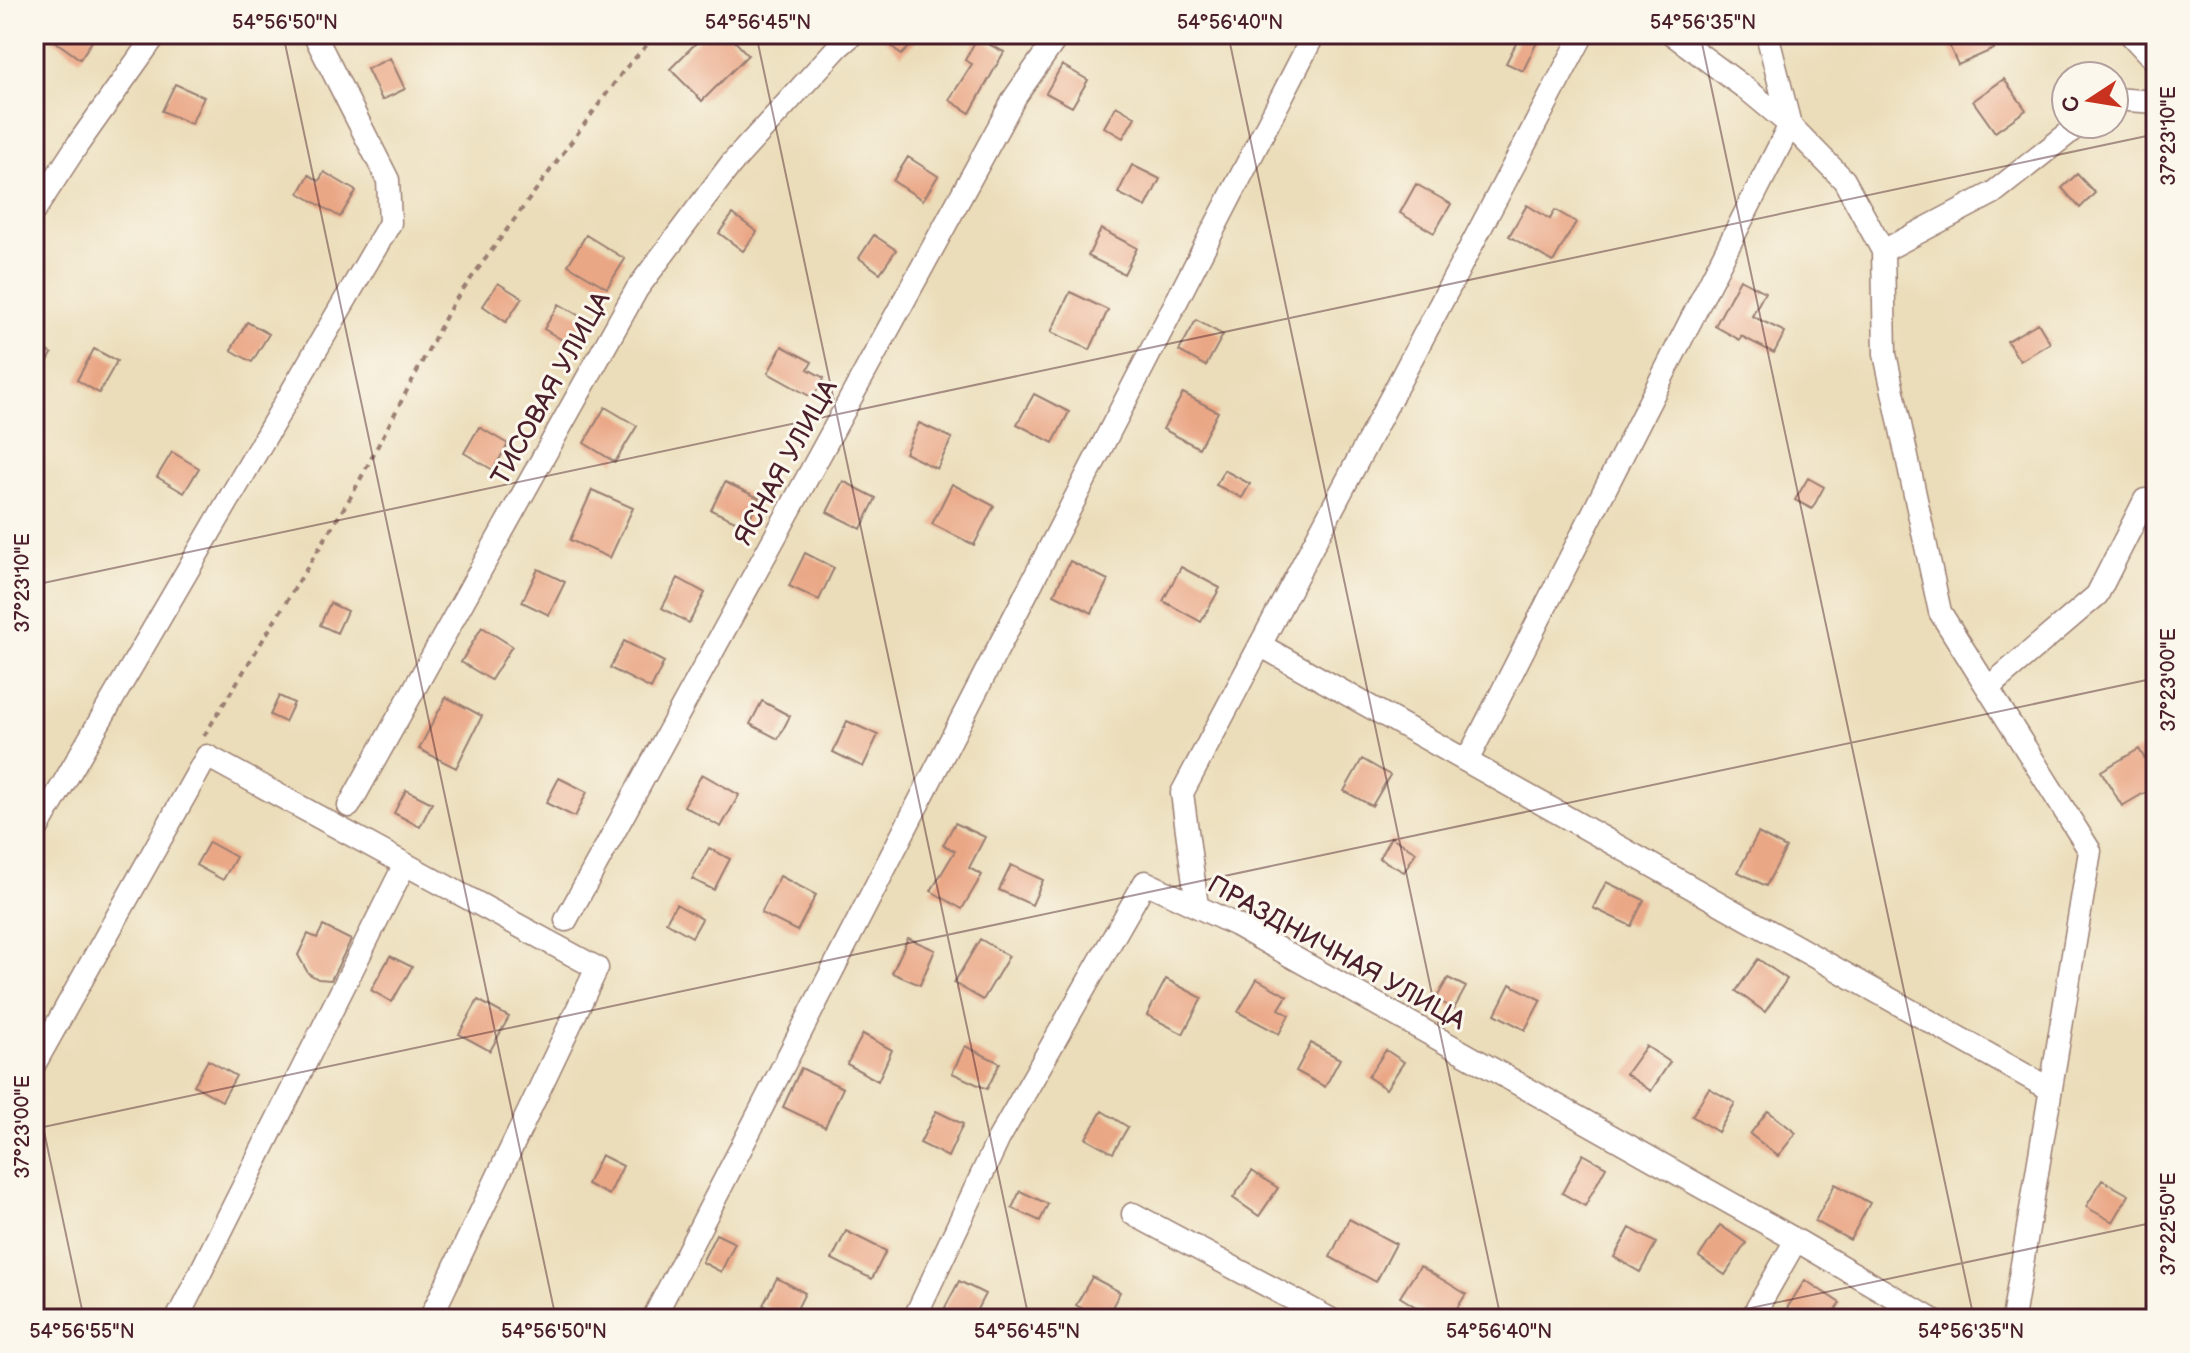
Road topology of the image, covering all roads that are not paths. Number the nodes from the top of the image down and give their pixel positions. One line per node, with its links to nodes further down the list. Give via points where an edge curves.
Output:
1 (156, 34): 15 (street)
2 (314, 34): 22 (street, via 388,180 390,223)
3 (853, 34): 21 (street, ТИСОВАЯ УЛИЦА, via 731,164 637,289)
4 (1059, 34): 25 (street, ЯСНАЯ УЛИЦА, via 1015,97)
5 (1314, 34): 30 (street)
6 (1583, 34): 18 (street)
7 (1672, 34): 13 (street)
8 (1767, 34): 13 (street)
9 (2130, 34): 10 (street)
10 (2156, 62)
11 (2130, 100): 12 (street)
12 (2156, 102)
13 (1790, 125): 16 (street, via 1844,180); 20 (street)
14 (2060, 140): 16 (street, via 1993,193)
15 (34, 211)
16 (1883, 251): 19 (street, via 1885,354 1940,612)
17 (2145, 500): 19 (street, via 2097,595)
18 (1260, 645): 20 (street); 24 (street, via 1182,793)
19 (1988, 688): 27 (street, via 2090,851)
20 (1467, 761): 27 (street)
21 (349, 806)
22 (34, 834)
23 (405, 864): 26 (street, via 207,756); 31 (street); 32 (street, via 597,968)
24 (1197, 906): 29 (street, ПРАЗДНИЧНАЯ УЛИЦА); 33 (street, ПРАЗДНИЧНАЯ УЛИЦА, via 1145,882 999,1138)
25 (566, 920)
26 (34, 1065)
27 (2050, 1089): 37 (street)
28 (1133, 1214): 34 (street)
29 (1796, 1240): 35 (street); 36 (street, ПРАЗДНИЧНАЯ УЛИЦА)
30 (662, 1316)
31 (177, 1319)
32 (430, 1319)
33 (914, 1319)
34 (1330, 1319)
35 (1751, 1319)
36 (1931, 1319)
37 (2013, 1319)

